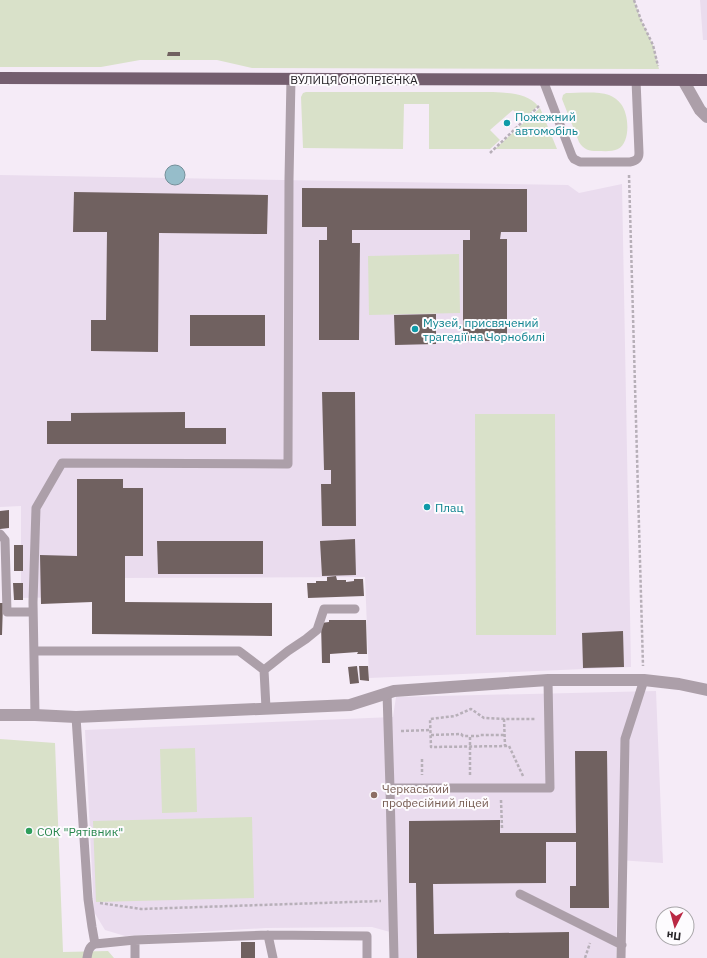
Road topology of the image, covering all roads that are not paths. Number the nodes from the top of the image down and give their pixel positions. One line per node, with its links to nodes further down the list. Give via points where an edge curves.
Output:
1 (0, 78): 2 (main road, ВУЛИЦЯ ОНОПРІЄНКА)
2 (291, 79): 3 (main road, ВУЛИЦЯ ОНОПРІЄНКА); 10 (lane, via 288,464 62,463 36,508)
3 (543, 80): 4 (main road, ВУЛИЦЯ ОНОПРІЄНКА); 4 (lane, via 572,156 580,162 634,162 637,159 639,153)
4 (636, 80): 5 (main road, ВУЛИЦЯ ОНОПРІЄНКА)
5 (683, 80): 6 (main road, ВУЛИЦЯ ОНОПРІЄНКА); 7 (street, via 700,110)
6 (707, 80)
7 (707, 117)
8 (0, 534): 10 (lane, via 5,540 7,612)
9 (355, 609): 12 (lane, via 324,609 317,630)
10 (33, 612): 11 (lane)
11 (34, 651): 12 (lane, via 239,651); 19 (lane)
12 (264, 670): 17 (lane)
13 (548, 680): 14 (street); 16 (street); 21 (lane, via 550,788)
14 (644, 680): 15 (street); 26 (lane, via 624,739)
15 (707, 690)
16 (387, 693): 17 (street, via 350,705); 21 (lane)
17 (266, 708): 20 (street)
18 (0, 715): 19 (street)
19 (35, 715): 20 (street)
20 (76, 717): 25 (lane, via 88,902)
21 (390, 788): 31 (lane)
22 (520, 894): 26 (lane)
23 (268, 935): 24 (lane); 29 (lane); 30 (lane, via 367,936)
24 (135, 940): 25 (lane); 28 (lane)
25 (95, 944): 27 (lane, via 88,951)
26 (622, 945): 32 (lane)
27 (87, 958)
28 (135, 958)
29 (273, 958)
30 (367, 958)
31 (394, 958)
32 (621, 958)

